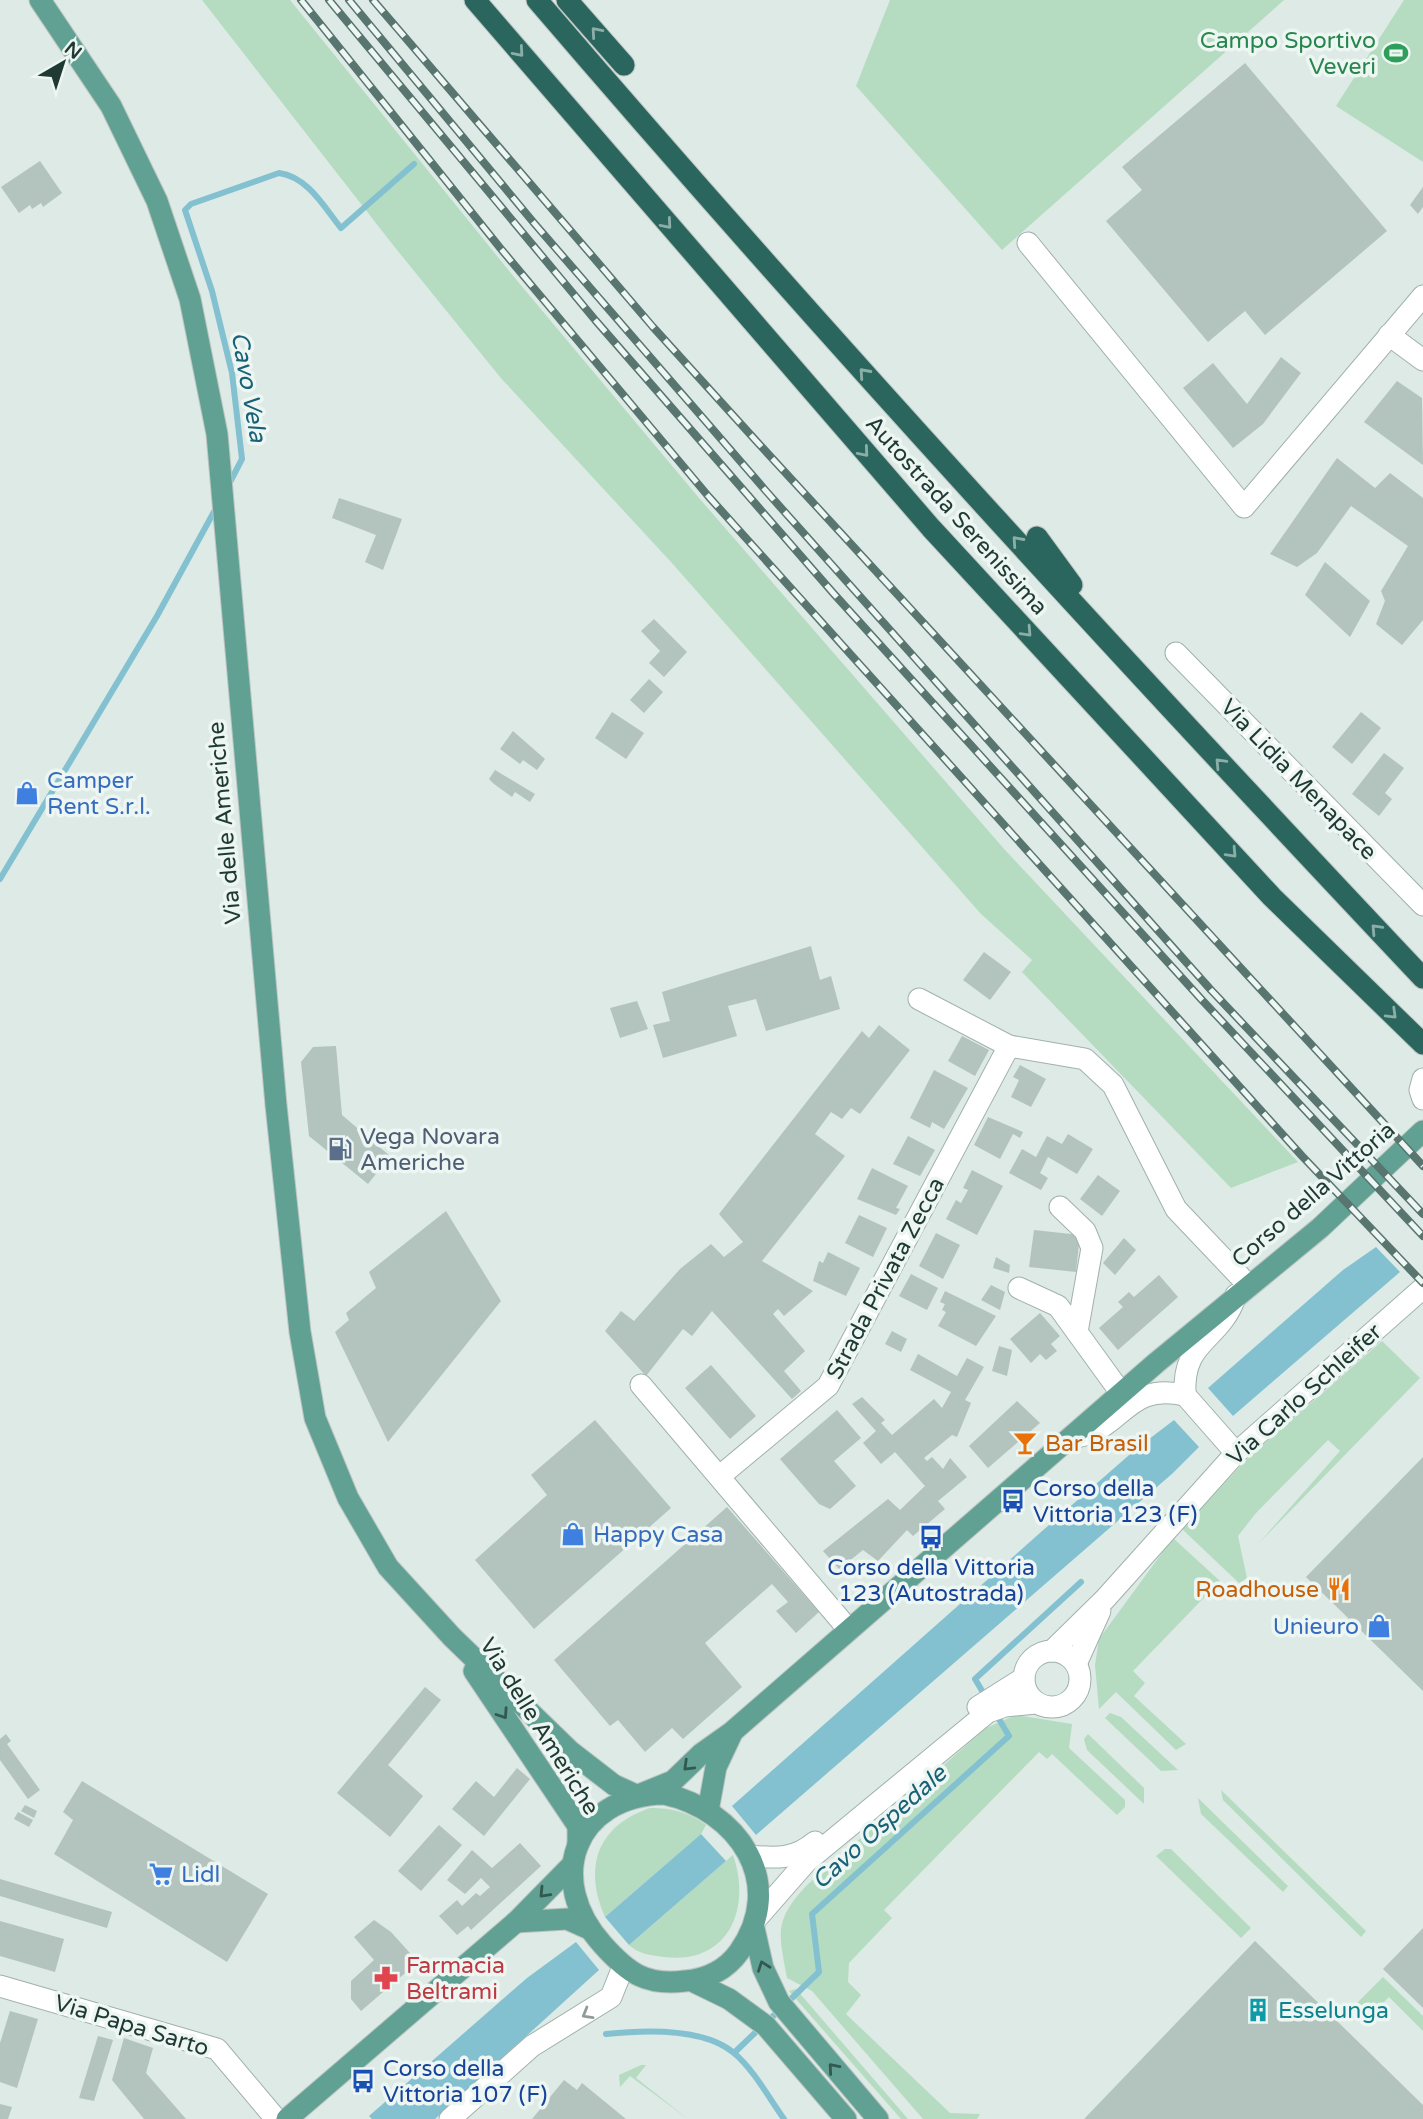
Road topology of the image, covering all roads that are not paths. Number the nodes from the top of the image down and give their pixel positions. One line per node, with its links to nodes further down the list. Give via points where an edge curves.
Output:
1 (40, 0): 34 (main road, Via delle Americhe, via 111,106 157,201 190,299 217,434 276,1105 300,1332 315,1418 348,1498 388,1567)
2 (475, 0): 16 (highway, Autostrada Serenissima, one-way to 16, via 931,528 1272,897)
3 (537, 0): 12 (highway, Autostrada Serenissima, one-way to 3, via 777,276)
4 (568, 0): 5 (highway, one-way to 4)
5 (624, 65)
6 (1028, 243): 8 (street, via 1244,507)
7 (1423, 296): 8 (street)
8 (1389, 335): 9 (street)
9 (1423, 360)
10 (1037, 537): 12 (highway)
11 (1176, 653): 13 (street, Via Lidia Menapace)
12 (1123, 659): 14 (highway, Autostrada Serenissima, one-way to 12)
13 (1423, 905)
14 (1423, 978)
15 (919, 999): 17 (street)
16 (1423, 1044)
17 (1009, 1046): 24 (street, via 1086,1059 1113,1085 1176,1209); 31 (street, Strada Privata Zecca, via 828,1387)
18 (1423, 1079): 19 (street)
19 (1423, 1099)
20 (1423, 1131): 24 (main road, Corso della Vittoria, via 1320,1228)
21 (1060, 1207): 25 (street, via 1085,1231 1092,1248)
22 (1019, 1288): 25 (street, via 1058,1306)
23 (1423, 1288): 30 (street, Via Carlo Schleifer)
24 (1243, 1290): 27 (main road, Corso della Vittoria); 28 (street, Corso della Vittoria, via 1223,1324 1189,1358)
25 (1077, 1332): 27 (street)
26 (641, 1385): 31 (street)
27 (1121, 1393): 29 (main road, Corso della Vittoria)
28 (1185, 1395): 29 (street, Corso della Vittoria, via 1154,1391 1135,1399 1103,1429); 30 (street)
29 (1070, 1438): 33 (main road, Corso della Vittoria)
30 (1229, 1446): 32 (street, Via Carlo Schleifer)
31 (720, 1476): 33 (street)
32 (1105, 1599): 35 (street); 36 (street)
33 (849, 1630): 40 (main road, Corso della Vittoria)
34 (452, 1637): 41 (main road, Via delle Americhe, via 570,1751 614,1785); 44 (main road, Via delle Americhe, one-way to 44, via 578,1826)
35 (1052, 1651): 36 (street); 37 (street, via 1036,1656)
36 (1076, 1664): 38 (street, via 1080,1681 1073,1698 1058,1707)
37 (1024, 1678): 38 (street); 39 (street)
38 (1036, 1703): 39 (street)
39 (991, 1705): 43 (street, via 801,1854 785,1858); 46 (street, via 806,1862)
40 (732, 1731): 41 (main road, Corso della Vittoria, one-way to 41, via 673,1781); 42 (main road, Corso della Vittoria, via 716,1767)
41 (638, 1795): 42 (main road, via 687,1799); 44 (main road, via 601,1813)
42 (712, 1813): 43 (main road)
43 (746, 1851): 46 (main road, via 758,1876)
44 (575, 1855): 45 (main road, one-way to 45); 47 (main road, via 574,1897)
45 (516, 1922): 47 (main road, via 567,1919); 52 (main road)
46 (756, 1923): 49 (main road, via 724,1967); 55 (main road, one-way to 46, via 783,2008 762,1968)
47 (587, 1928): 48 (main road)
48 (619, 1962): 49 (main road, via 636,1976 673,1983); 53 (street, one-way to 53, via 611,1997 532,2046)
49 (691, 1981): 54 (main road, via 729,1999 761,2023)
50 (0, 1986): 51 (street, Via Papa Sarto, via 217,2049)
51 (276, 2119)
52 (288, 2119)
53 (450, 2119)
54 (846, 2119)
55 (878, 2119)

